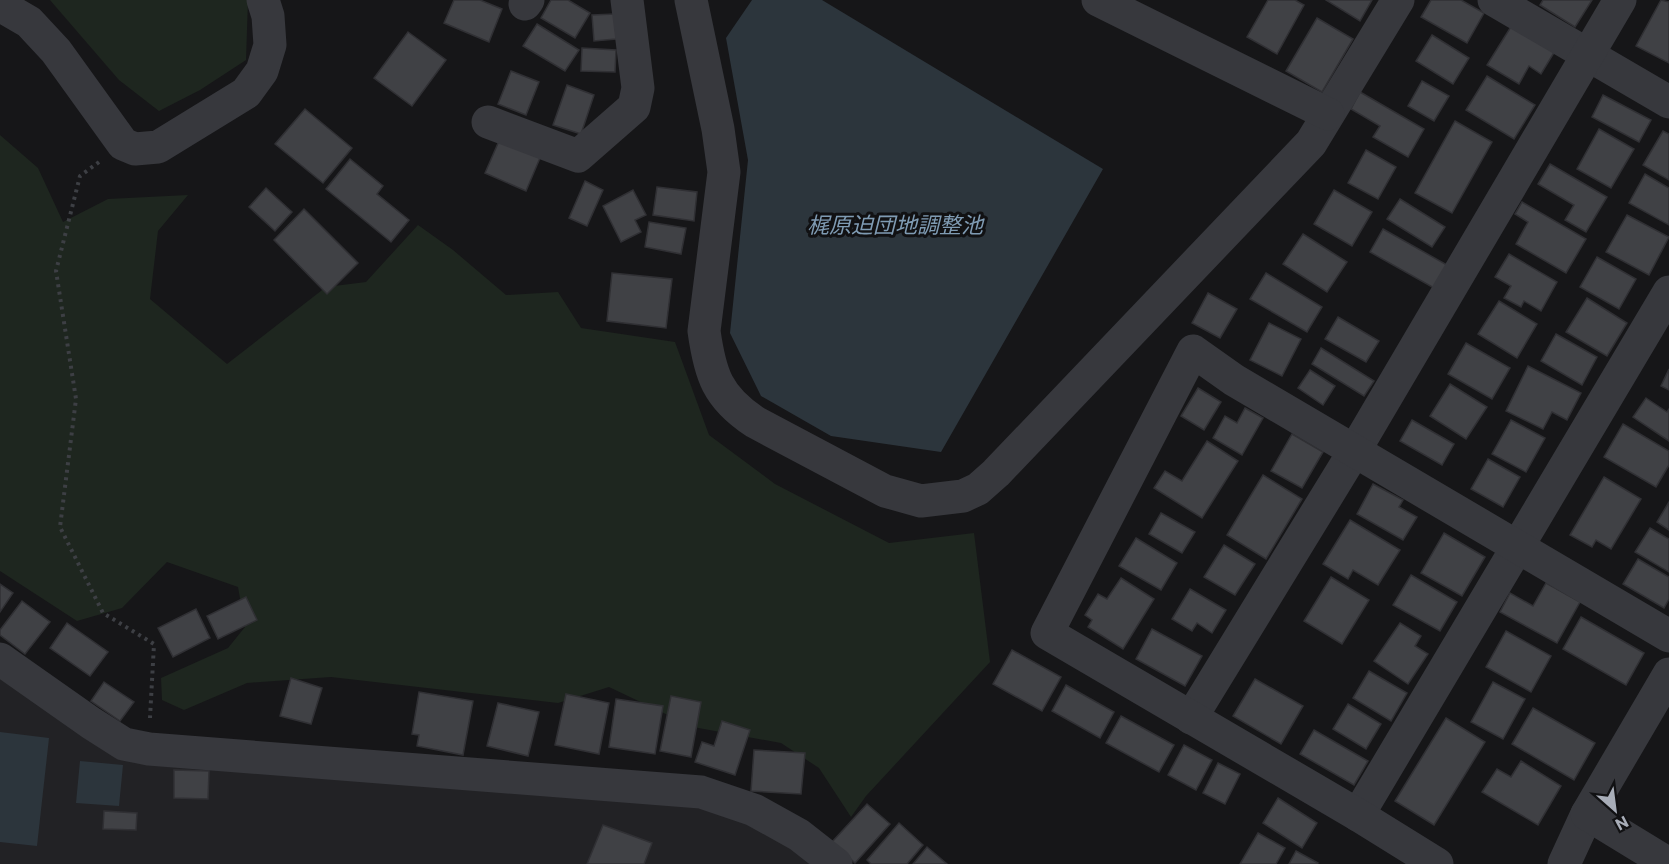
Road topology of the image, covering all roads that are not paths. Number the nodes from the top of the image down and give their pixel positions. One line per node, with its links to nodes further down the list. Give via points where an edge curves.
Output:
1 (263, 0): 8 (street, via 270,45 262,71 246,93 158,147 135,149 123,144 56,51 29,22)
2 (627, 0): 12 (street, via 638,88 634,107 578,156)
3 (691, 0): 11 (street, via 724,172 704,331 708,356 725,398 755,423 885,491 921,501 963,496 996,473 1311,143)
4 (1098, 0): 11 (street)
5 (1398, 0): 11 (street)
6 (1494, 0): 9 (street)
7 (1620, 0): 9 (street)
8 (0, 5)
9 (1587, 55): 10 (street); 14 (street)
10 (1669, 102)
11 (1328, 114)
12 (488, 122)
13 (1669, 292): 15 (street)
14 (1355, 450): 15 (street); 19 (street); 19 (street, via 1234,380 1193,351 1047,633)
15 (1517, 546): 16 (street); 21 (street)
16 (1669, 636)
17 (0, 659): 22 (street, via 124,744 701,792 754,810 798,835)
18 (1669, 674): 20 (street)
19 (1191, 718): 21 (street)
20 (1587, 814): 24 (street); 25 (street)
21 (1358, 815): 23 (street)
22 (836, 864)
23 (1437, 864)
24 (1564, 864)
25 (1669, 864)

